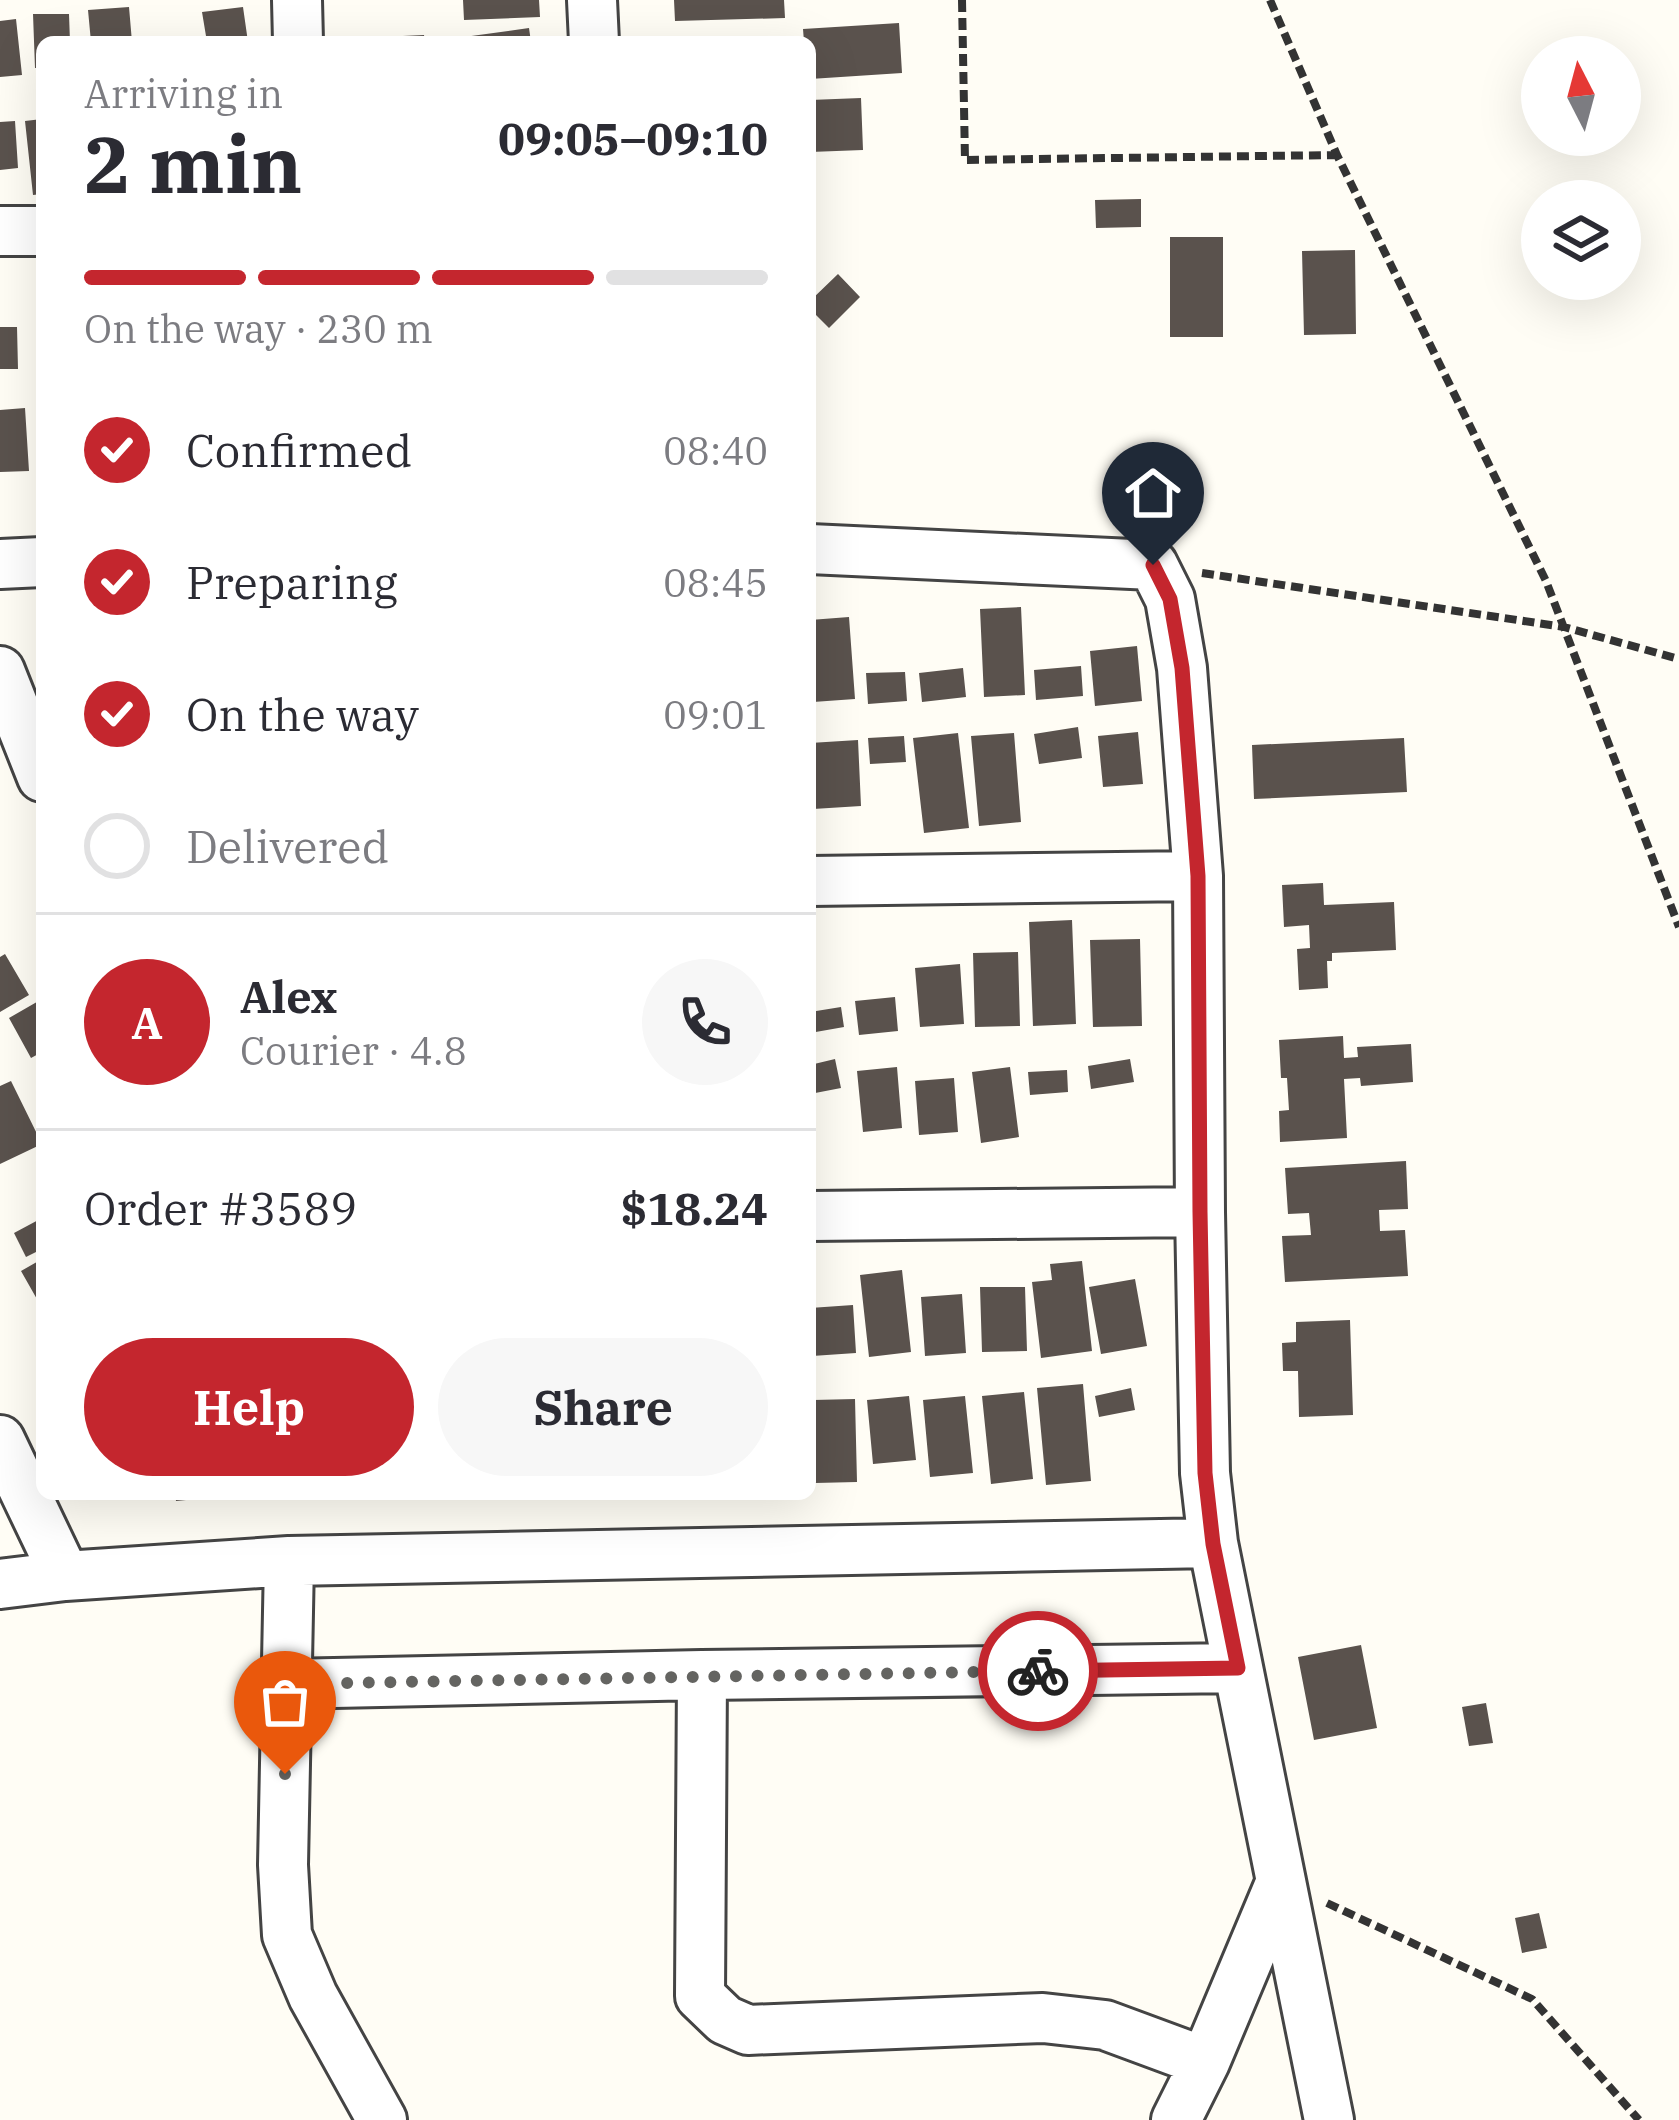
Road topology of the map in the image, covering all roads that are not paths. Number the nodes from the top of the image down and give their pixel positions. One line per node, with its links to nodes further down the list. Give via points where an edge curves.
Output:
1 (297, 0): 3 (street)
2 (592, 0): 4 (street)
3 (298, 36)
4 (593, 36)
5 (0, 231): 6 (street)
6 (36, 231)
7 (816, 549): 12 (street, via 1153,565 1170,599 1182,668)
8 (36, 562): 9 (street)
9 (0, 564)
10 (0, 670): 11 (street)
11 (36, 762)
12 (1198, 876): 13 (street); 14 (street)
13 (816, 881)
14 (1200, 1212): 15 (street); 17 (street)
15 (816, 1216)
16 (0, 1440): 19 (street)
17 (1213, 1544): 18 (street); 21 (street)
18 (289, 1561): 19 (street); 23 (street)
19 (65, 1576): 20 (street)
20 (0, 1584)
21 (1238, 1668): 22 (street); 24 (street)
22 (701, 1675): 23 (street); 25 (street, via 700,1996 724,2020 748,2030 1043,2018 1106,2025)
23 (286, 1684): 26 (street, via 287,1935)
24 (1281, 1881): 25 (street); 28 (street)
25 (1204, 2062): 27 (street)
26 (382, 2120)
27 (1176, 2120)
28 (1329, 2120)

